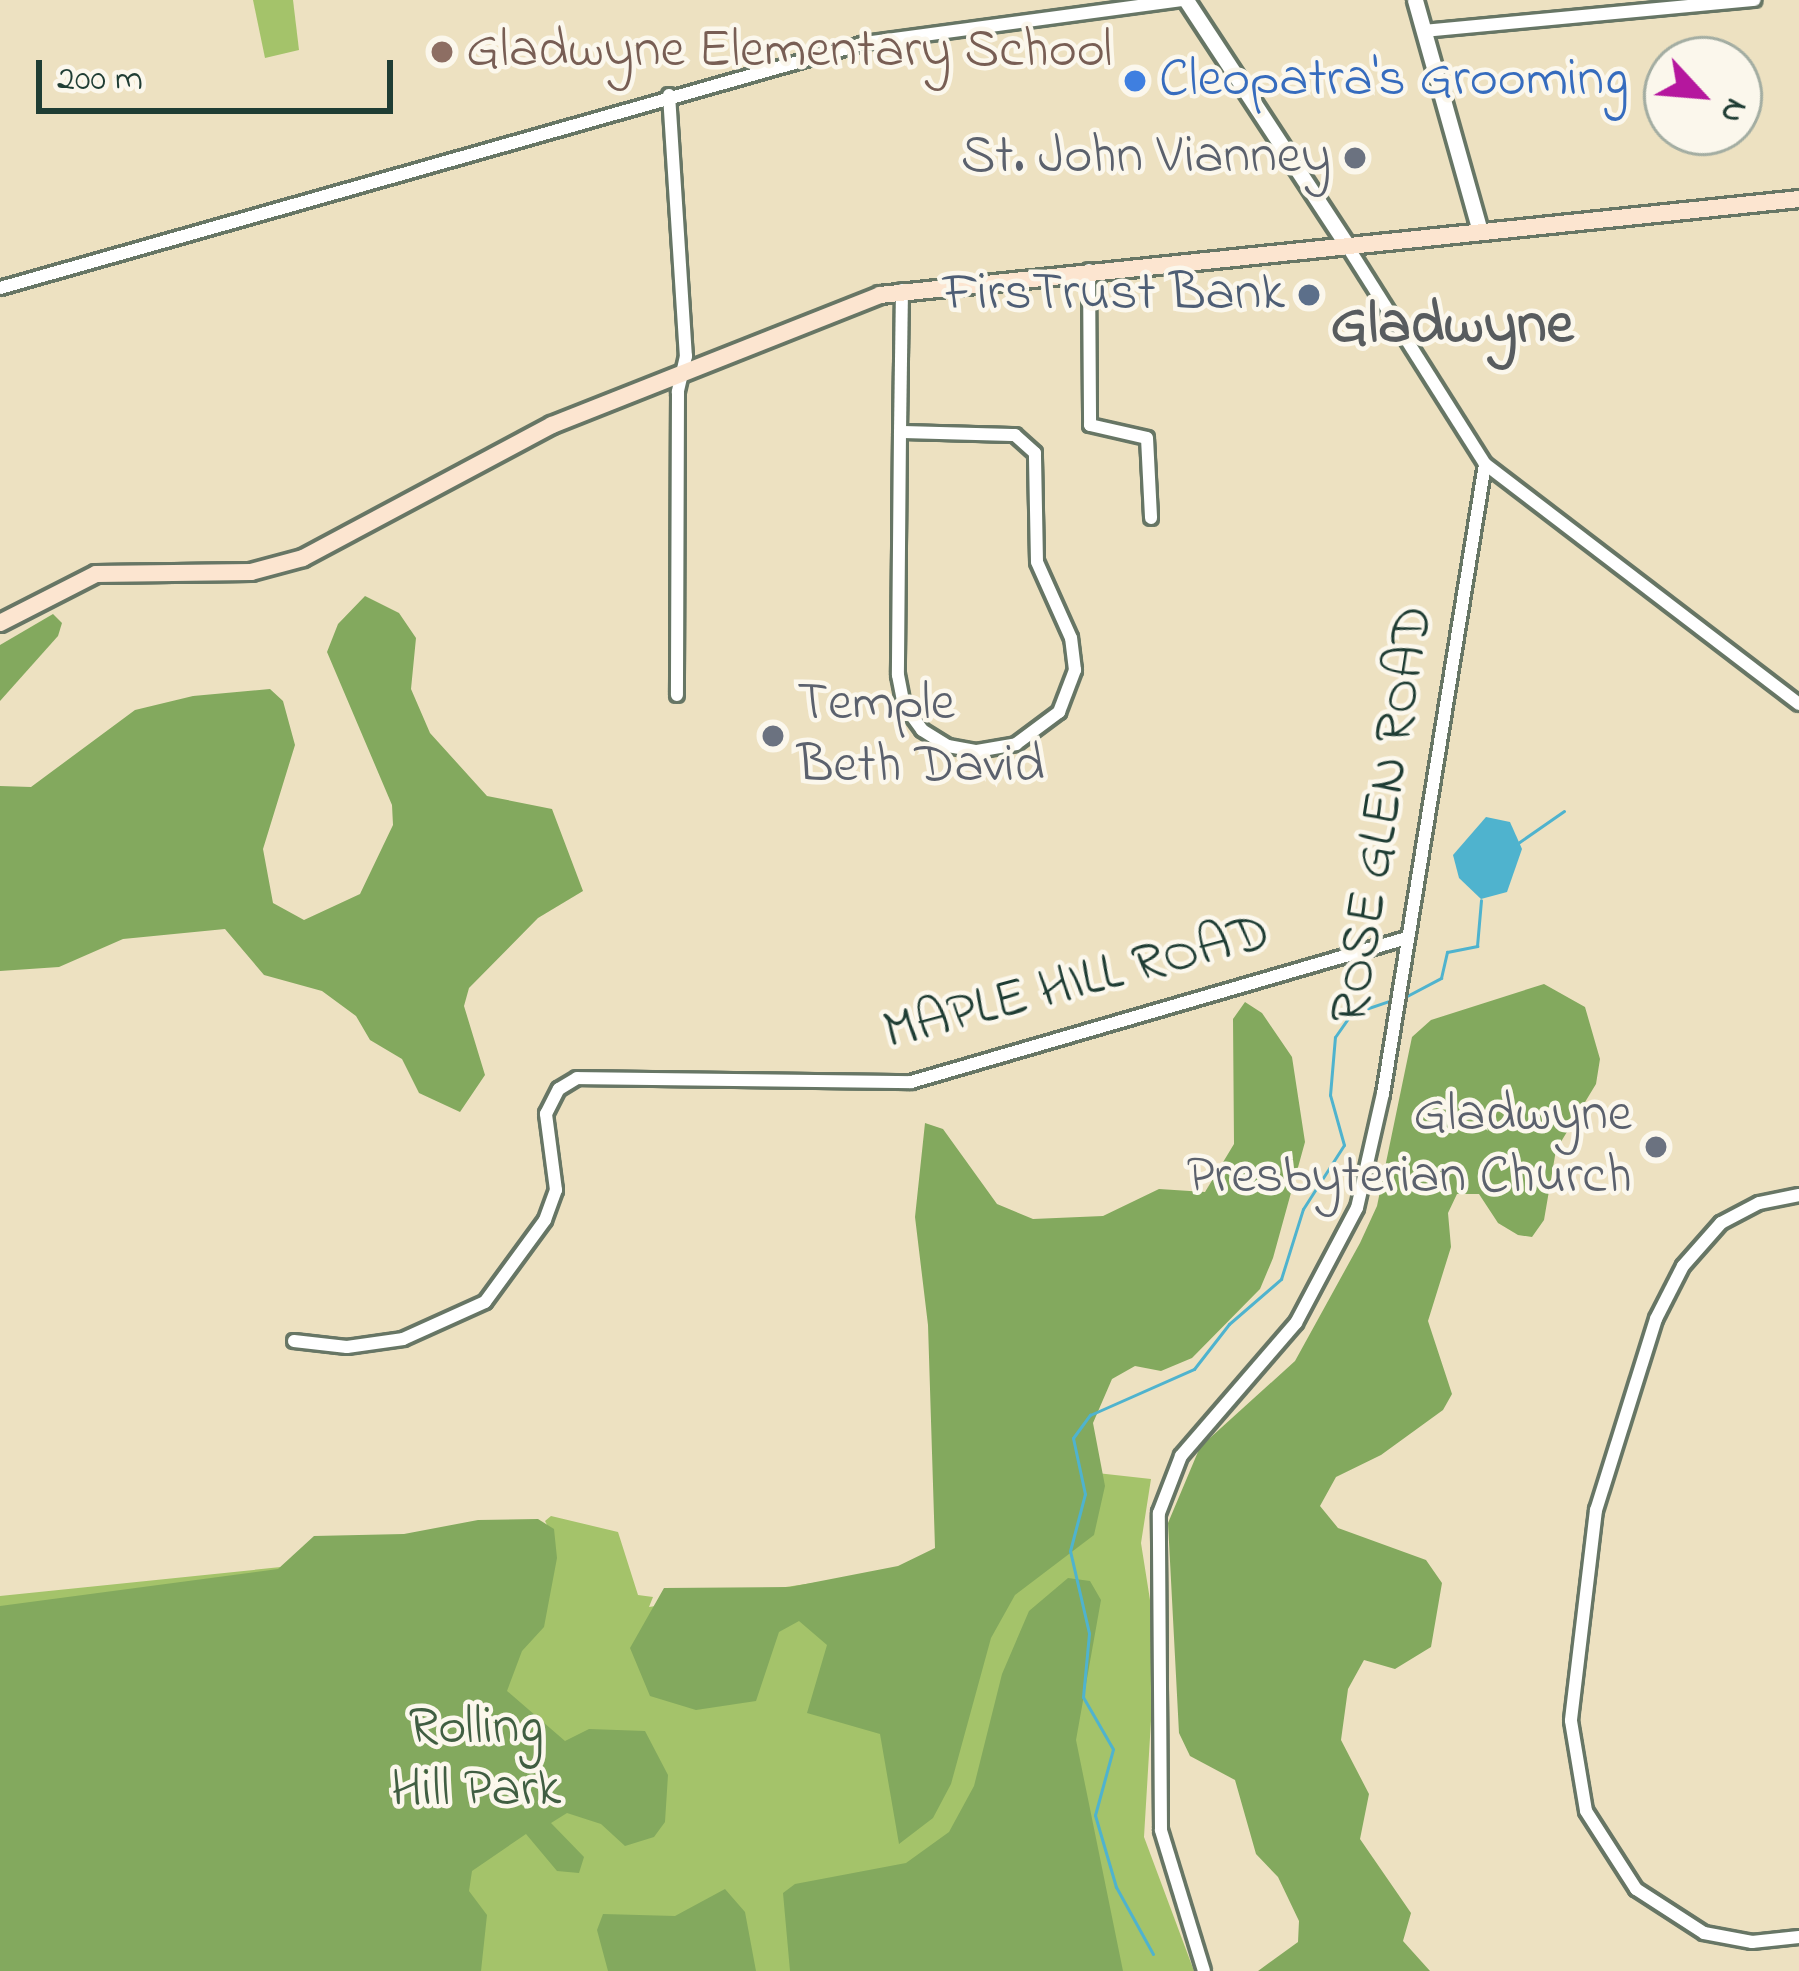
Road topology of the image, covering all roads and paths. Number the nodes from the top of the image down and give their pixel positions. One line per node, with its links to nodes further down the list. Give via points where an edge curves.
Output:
1 (1185, 0): 5 (street, via 865,43); 8 (street)
2 (1415, 0): 4 (street)
3 (1755, 0): 4 (street)
4 (1424, 31): 7 (street)
5 (669, 95): 10 (street); 12 (street)
6 (1799, 199): 7 (main road)
7 (1480, 231): 8 (main road)
8 (1346, 244): 9 (main road); 14 (street)
9 (1089, 270): 11 (main road); 15 (street, via 1090,425 1148,438)
10 (0, 288)
11 (902, 290): 12 (main road); 13 (street)
12 (683, 371): 16 (main road, via 552,425 303,558 234,574 96,574); 17 (street)
13 (900, 432): 13 (street, via 1008,434 1035,453 1037,562 1071,638 1075,670 1053,720 1006,747 976,752 939,742 915,723 901,695)
14 (1485, 464): 18 (street); 19 (street, ROSE GLEN ROAD)
15 (1151, 518)
16 (0, 623)
17 (677, 695)
18 (1799, 704)
19 (1407, 938): 21 (street, MAPLE HILL ROAD, via 911,1082 577,1078 559,1089 546,1114 556,1190 545,1220 485,1302 403,1339 347,1347); 23 (street, ROSE GLEN ROAD, via 1371,1156 1327,1277 1288,1334 1196,1436 1163,1494 1161,1830)
20 (1799, 1195): 22 (street, via 1721,1223 1683,1266 1656,1319 1589,1546 1570,1721 1586,1811 1636,1889 1704,1933 1752,1942)
21 (295, 1341)
22 (1799, 1937)
23 (1204, 1971)

